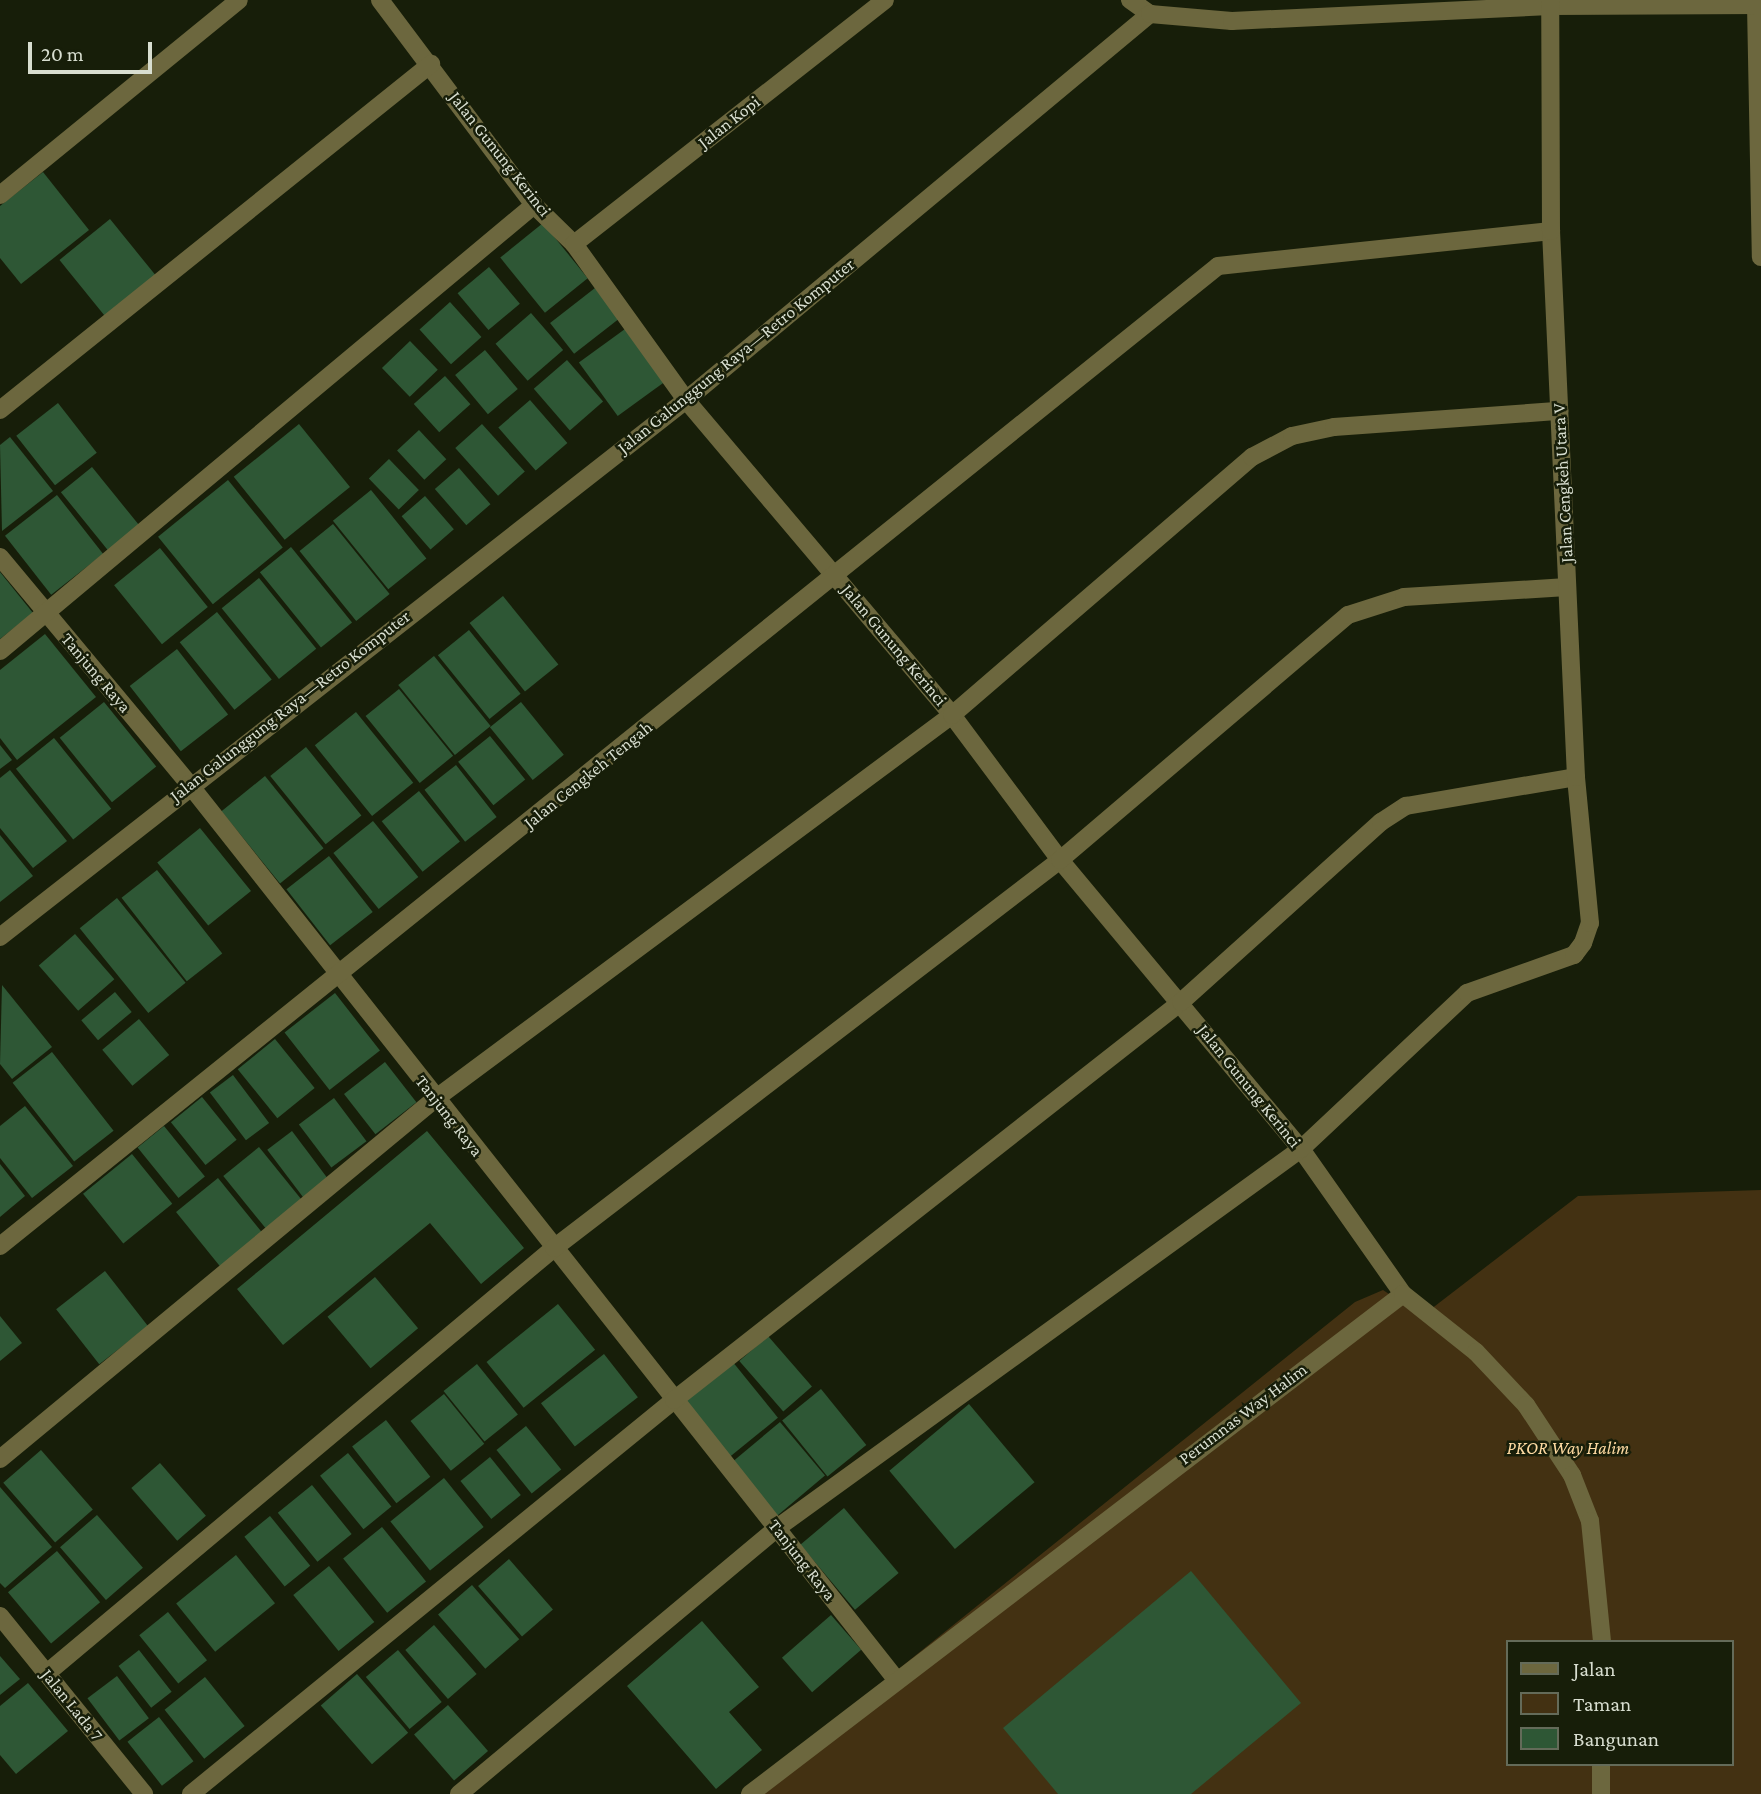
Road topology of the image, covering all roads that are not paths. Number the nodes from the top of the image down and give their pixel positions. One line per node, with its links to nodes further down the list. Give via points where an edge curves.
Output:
1 (239, 0): 9 (street)
2 (380, 0): 8 (street, Jalan Gunung Kerinci)
3 (885, 0): 12 (street, Jalan Kopi)
4 (1130, 0): 7 (street)
5 (1550, 3): 6 (street); 7 (street, via 1232,22); 11 (street, Jalan Cengkeh Utara V)
6 (1758, 5): 13 (street)
7 (1150, 13): 14 (street, Jalan Galunggung Raya—Retro Komputer)
8 (431, 64): 10 (street, Jalan Gunung Kerinci); 15 (street)
9 (0, 195)
10 (534, 205): 12 (street, Jalan Gunung Kerinci); 20 (street)
11 (1551, 231): 16 (street, Jalan Cengkeh Utara V); 18 (street, Jalan Cengkeh Tengah, via 1218,266)
12 (574, 244): 14 (street, Jalan Gunung Kerinci)
13 (1761, 257)
14 (686, 400): 18 (street, Jalan Gunung Kerinci); 24 (street, Jalan Galunggung Raya—Retro Komputer)
15 (0, 410)
16 (1559, 411): 19 (street, Jalan Cengkeh Utara V); 22 (street, via 1292,436 1252,457)
17 (0, 557): 20 (street, Tanjung Raya)
18 (836, 575): 22 (street, Jalan Gunung Kerinci); 27 (street, Jalan Cengkeh Tengah)
19 (1567, 587): 23 (street, Jalan Cengkeh Utara V); 25 (street, via 1404,597 1348,615)
20 (47, 615): 21 (street); 24 (street, Tanjung Raya)
21 (0, 651)
22 (952, 715): 25 (street, Jalan Gunung Kerinci); 29 (street)
23 (1576, 777): 28 (street, via 1406,806); 30 (street, Jalan Cengkeh Utara V, via 1590,923 1574,955 1467,993)
24 (189, 784): 26 (street, Jalan Galunggung Raya—Retro Komputer); 27 (street, Tanjung Raya)
25 (1060, 860): 28 (street, Jalan Gunung Kerinci); 32 (street)
26 (0, 937)
27 (340, 975): 29 (street, Tanjung Raya); 31 (street, Jalan Cengkeh Tengah)
28 (1181, 1002): 30 (street, Jalan Gunung Kerinci); 34 (street)
29 (435, 1099): 32 (street, Tanjung Raya); 35 (street)
30 (1301, 1149): 33 (street, Jalan Gunung Kerinci); 36 (street)
31 (0, 1246)
32 (554, 1248): 34 (street, Tanjung Raya); 39 (street)
33 (1403, 1294): 38 (street, via 1476,1352 1526,1405 1572,1475 1590,1521); 40 (street, Perumnas Way Halim)
34 (674, 1400): 36 (street, Tanjung Raya); 43 (street)
35 (0, 1459)
36 (776, 1528): 40 (street, Tanjung Raya); 44 (street)
37 (0, 1616): 39 (street, Jalan Lada 7)
38 (1602, 1640)
39 (47, 1673): 42 (street, Jalan Lada 7)
40 (895, 1678): 45 (street, Perumnas Way Halim)
41 (1601, 1766): 46 (street)
42 (144, 1794)
43 (191, 1794)
44 (459, 1794)
45 (750, 1794)
46 (1601, 1794)

